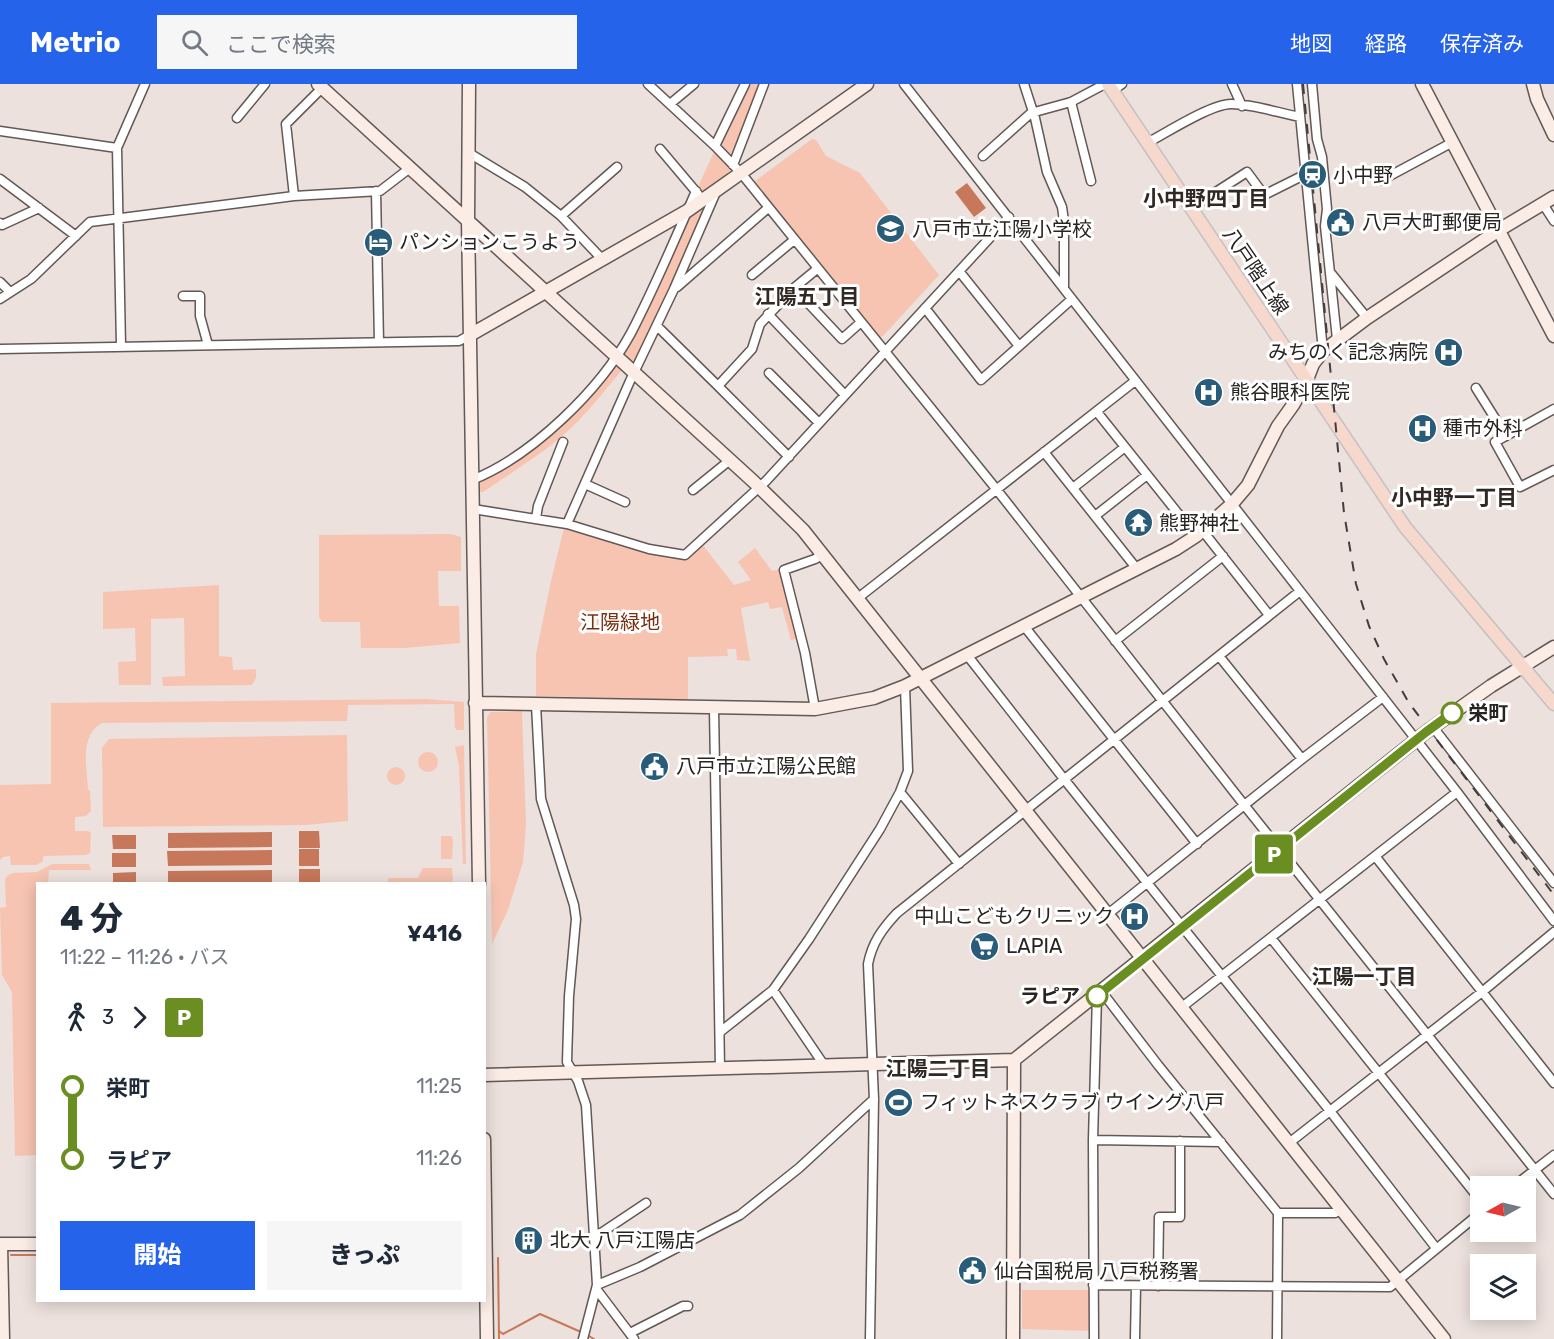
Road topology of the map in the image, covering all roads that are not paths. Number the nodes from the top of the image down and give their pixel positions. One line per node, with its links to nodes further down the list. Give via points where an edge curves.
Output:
1 (145, 84): 29 (street)
2 (265, 84): 23 (street)
3 (470, 84): 31 (street)
4 (648, 84): 19 (street)
5 (694, 84): 19 (street)
6 (745, 84): 28 (street)
7 (764, 84): 35 (street)
8 (867, 84): 35 (street)
9 (904, 84): 50 (street)
10 (1024, 84): 21 (street)
11 (1232, 84): 20 (street)
12 (1297, 84): 22 (street)
13 (1312, 84): 61 (street)
14 (1422, 84): 26 (street)
15 (1533, 84): 25 (street)
16 (320, 86): 34 (street); 42 (street, via 286,124)
17 (1112, 86): 18 (street); 27 (main road, 八戸階上線)
18 (1071, 102): 21 (street); 39 (street)
19 (670, 104): 28 (street)
20 (1242, 106): 22 (street); 27 (street, via 1218,107)
21 (1033, 112): 32 (street); 65 (street, via 1047,172 1062,207)
22 (1300, 117): 36 (street)
23 (237, 118)
24 (0, 131): 29 (street)
25 (1554, 135)
26 (1453, 142): 38 (street); 55 (street)
27 (1147, 143): 47 (main road, 八戸階上線)
28 (716, 146): 35 (street)
29 (117, 148): 51 (street)
30 (660, 149): 43 (street)
31 (469, 153): 49 (street, via 525,187); 52 (street)
32 (983, 156)
33 (617, 167): 49 (street)
34 (410, 168): 40 (street); 52 (street)
35 (737, 169): 41 (street); 46 (street)
36 (1306, 174): 47 (street, via 1264,195 1247,172); 85 (street)
37 (0, 179): 45 (street)
38 (1382, 180)
39 (1091, 181)
40 (376, 190): 42 (street); 80 (street)
41 (716, 192): 43 (street); 66 (street)
42 (294, 196): 51 (street)
43 (699, 196): 48 (street)
44 (1549, 200): 53 (street); 55 (street)
45 (39, 208): 54 (street); 56 (street)
46 (768, 208): 57 (street); 66 (street)
47 (1191, 208): 91 (main road, 八戸階上線)
48 (687, 211): 58 (street); 87 (street, via 630,334)
49 (561, 216): 58 (street)
50 (1009, 218): 60 (street); 65 (street)
51 (118, 219): 56 (street, via 90,222); 82 (street)
52 (468, 220): 68 (street); 77 (street)
53 (1554, 221)
54 (0, 223)
55 (1499, 230): 74 (street); 78 (street)
56 (76, 236): 67 (street, via 31,279)
57 (794, 240): 59 (street); 62 (street)
58 (603, 260): 68 (street)
59 (817, 269): 64 (street); 75 (street)
60 (959, 271): 72 (street); 83 (street)
61 (1330, 272): 74 (street); 79 (street)
62 (753, 275)
63 (0, 282): 67 (street)
64 (794, 288): 73 (street); 75 (street, via 842,339)
65 (1064, 289): 71 (street)
66 (674, 290): 76 (street)
67 (10, 292): 70 (street)
68 (546, 292): 77 (street); 87 (street)
69 (183, 296): 81 (street, via 200,296 200,316)
70 (0, 299)
71 (1072, 299): 83 (street); 90 (street)
72 (925, 308): 83 (street, via 981,380); 86 (street)
73 (768, 314): 92 (street, via 760,324 752,349); 94 (street)
74 (1367, 318): 79 (street)
75 (860, 323): 86 (street)
76 (657, 326): 88 (street); 92 (street)
77 (470, 335): 80 (street, via 459,341); 106 (street)
78 (1554, 336)
79 (1337, 339): 85 (street)
80 (379, 342): 81 (street)
81 (208, 345): 82 (street)
82 (121, 346): 84 (street)
83 (1019, 346)
84 (0, 349)
85 (1323, 351): 91 (street)
86 (884, 352): 94 (street); 111 (street)
87 (615, 356): 88 (street); 106 (street, via 577,404 549,431 502,466)
88 (634, 373): 103 (street); 107 (street)
89 (769, 373): 97 (street)
90 (1135, 381): 96 (street); 113 (street)
91 (1306, 382): 113 (street, via 1248,485); 131 (main road, 八戸階上線, via 1405,527)
92 (717, 386): 102 (street)
93 (1476, 388): 98 (street)
94 (845, 395): 97 (street)
95 (1554, 410): 98 (street)
96 (1097, 412): 100 (street); 101 (street)
97 (819, 423): 102 (street)
98 (1506, 436): 104 (street, via 1495,442 1520,488)
99 (563, 442): 116 (street)
100 (1125, 447): 105 (street); 109 (street)
101 (1044, 452): 109 (street); 111 (street)
102 (789, 457): 108 (street)
103 (730, 460): 108 (street); 110 (street)
104 (1554, 470)
105 (1147, 475): 115 (street); 118 (street)
106 (472, 480): 114 (street)
107 (585, 484): 112 (street); 117 (street)
108 (760, 488): 117 (street, via 685,555 649,549); 119 (street)
109 (1073, 488): 115 (street)
110 (693, 490)
111 (997, 490): 123 (street); 124 (street)
112 (625, 501)
113 (1232, 504): 118 (street); 122 (street)
114 (473, 509): 116 (street); 136 (street)
115 (1095, 516): 121 (street)
116 (536, 519): 117 (street)
117 (567, 524)
118 (1199, 533): 120 (street); 121 (street)
119 (823, 554): 123 (street); 140 (street, via 784,570)
120 (1223, 556): 125 (street); 127 (street)
121 (1137, 569): 124 (street)
122 (1300, 591): 125 (street); 134 (street)
123 (858, 598): 132 (street)
124 (1081, 598): 126 (street); 127 (street)
125 (1269, 615): 130 (street)
126 (1024, 626): 129 (street); 142 (street)
127 (1115, 641): 135 (street)
128 (1554, 647): 131 (street)
129 (967, 655): 132 (street); 145 (street)
130 (1219, 656): 135 (street); 144 (street)
131 (1522, 667): 137 (main road, 八戸階上線); 141 (street)
132 (921, 678): 133 (street); 149 (street)
133 (905, 686): 140 (street, via 874,698); 146 (street, via 908,771)
134 (1383, 698): 143 (street); 144 (street)
135 (1162, 701): 142 (street); 148 (street)
136 (475, 704): 138 (street); 154 (street)
137 (1554, 704)
138 (536, 705): 139 (street); 175 (street, via 541,799 575,912 567,1062)
139 (714, 708): 140 (street); 169 (street)
140 (815, 709)
141 (1433, 727): 143 (street); 156 (street)
142 (1114, 740): 145 (street); 150 (street)
143 (1416, 741): 147 (street); 151 (street)
144 (1302, 759): 148 (street)
145 (1064, 779): 149 (street); 155 (street)
146 (900, 792): 153 (street); 165 (street, via 880,829)
147 (1457, 792): 152 (street); 159 (street)
148 (1245, 806): 150 (street); 151 (street)
149 (1025, 810): 153 (street); 158 (street)
150 (1197, 844): 155 (street)
151 (1281, 849): 157 (street); 160 (street)
152 (1375, 856): 157 (street); 166 (street)
153 (959, 864): 172 (street, via 897,913 878,934 868,964)
154 (479, 882)
155 (1148, 883): 158 (street); 160 (street)
156 (1554, 883)
157 (1320, 899): 162 (street); 170 (street)
158 (1108, 914): 163 (street)
159 (1554, 921)
160 (1184, 927): 163 (street); 164 (street)
161 (1554, 932): 166 (street)
162 (1271, 938): 164 (street); 176 (street)
163 (1144, 959): 167 (street); 168 (street)
164 (1222, 976): 168 (street); 180 (street)
165 (773, 990): 169 (street); 173 (street)
166 (1482, 992): 170 (street); 178 (street)
167 (1099, 994): 171 (street); 181 (street); 183 (street)
168 (1182, 1007): 184 (street)
169 (720, 1032): 174 (street)
170 (1427, 1034): 176 (street); 186 (street)
171 (1014, 1060): 172 (street); 211 (street)
172 (873, 1064): 173 (street); 179 (street)
173 (825, 1065): 174 (street)
174 (720, 1068): 175 (street)
175 (572, 1072): 177 (street); 194 (street, via 586,1105)
176 (1378, 1073): 180 (street); 188 (street)
177 (486, 1075)
178 (1554, 1083)
179 (874, 1099): 203 (street, via 799,1168 740,1215); 210 (street)
180 (1330, 1111): 184 (street); 197 (street)
181 (1093, 1140): 182 (street); 199 (street)
182 (1180, 1141): 183 (street); 201 (street, via 1180,1217 1159,1217)
183 (1221, 1142): 192 (street)
184 (1289, 1143): 191 (street)
185 (1554, 1155): 186 (street)
186 (1535, 1170): 187 (street); 189 (street)
187 (1527, 1176)
188 (1470, 1188)
189 (1554, 1194)
190 (646, 1203): 194 (street)
191 (1342, 1209): 192 (street, via 1335,1213); 198 (street)
192 (1278, 1213): 202 (street)
193 (1470, 1221): 197 (street)
194 (595, 1237): 203 (street)
195 (0, 1244): 196 (street); 207 (street)
196 (36, 1244)
197 (1436, 1248): 198 (street)
198 (1398, 1280): 202 (street, via 1390,1287); 215 (street)
199 (1093, 1285): 200 (street); 212 (street)
200 (1136, 1286): 201 (street); 213 (street)
201 (1158, 1286): 202 (street)
202 (1278, 1286): 214 (street)
203 (597, 1287): 206 (street); 209 (street)
204 (486, 1288): 208 (street)
205 (688, 1306): 206 (street)
206 (632, 1336)
207 (3, 1339)
208 (487, 1339)
209 (582, 1339)
210 (870, 1339)
211 (1013, 1339)
212 (1094, 1339)
213 (1135, 1339)
214 (1277, 1339)
215 (1444, 1339)

